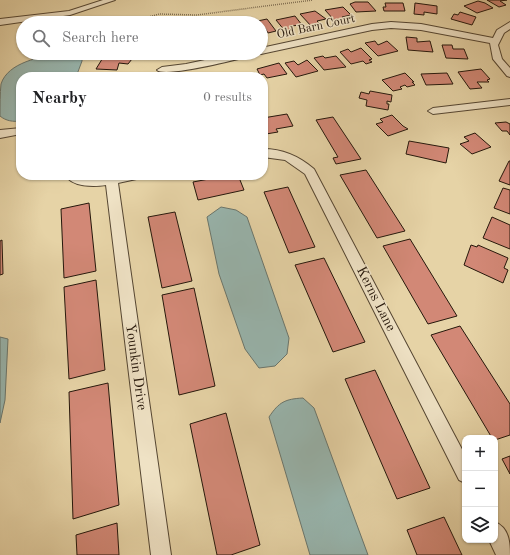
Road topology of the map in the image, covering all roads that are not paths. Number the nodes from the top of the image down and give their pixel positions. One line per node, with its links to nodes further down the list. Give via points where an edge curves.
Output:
1 (112, 0): 2 (street, via 70,13)
2 (47, 16)
3 (16, 20): 4 (street)
4 (0, 22)
5 (510, 25): 6 (street, via 500,32)
6 (494, 41): 7 (street, Old Barn Court, via 421,27 391,25); 10 (street, via 498,59)
7 (268, 49)
8 (218, 60): 9 (street)
9 (162, 70)
10 (510, 74)
11 (510, 102): 12 (street)
12 (433, 110)
13 (16, 132): 14 (street)
14 (0, 134)
15 (268, 154): 19 (street, Kerns Lane, via 287,156 310,172)
16 (84, 180): 17 (street)
17 (99, 180)
18 (111, 180): 21 (street, Younkin Drive)
19 (463, 471)
20 (498, 538): 22 (street)
21 (161, 555)
22 (507, 555)

